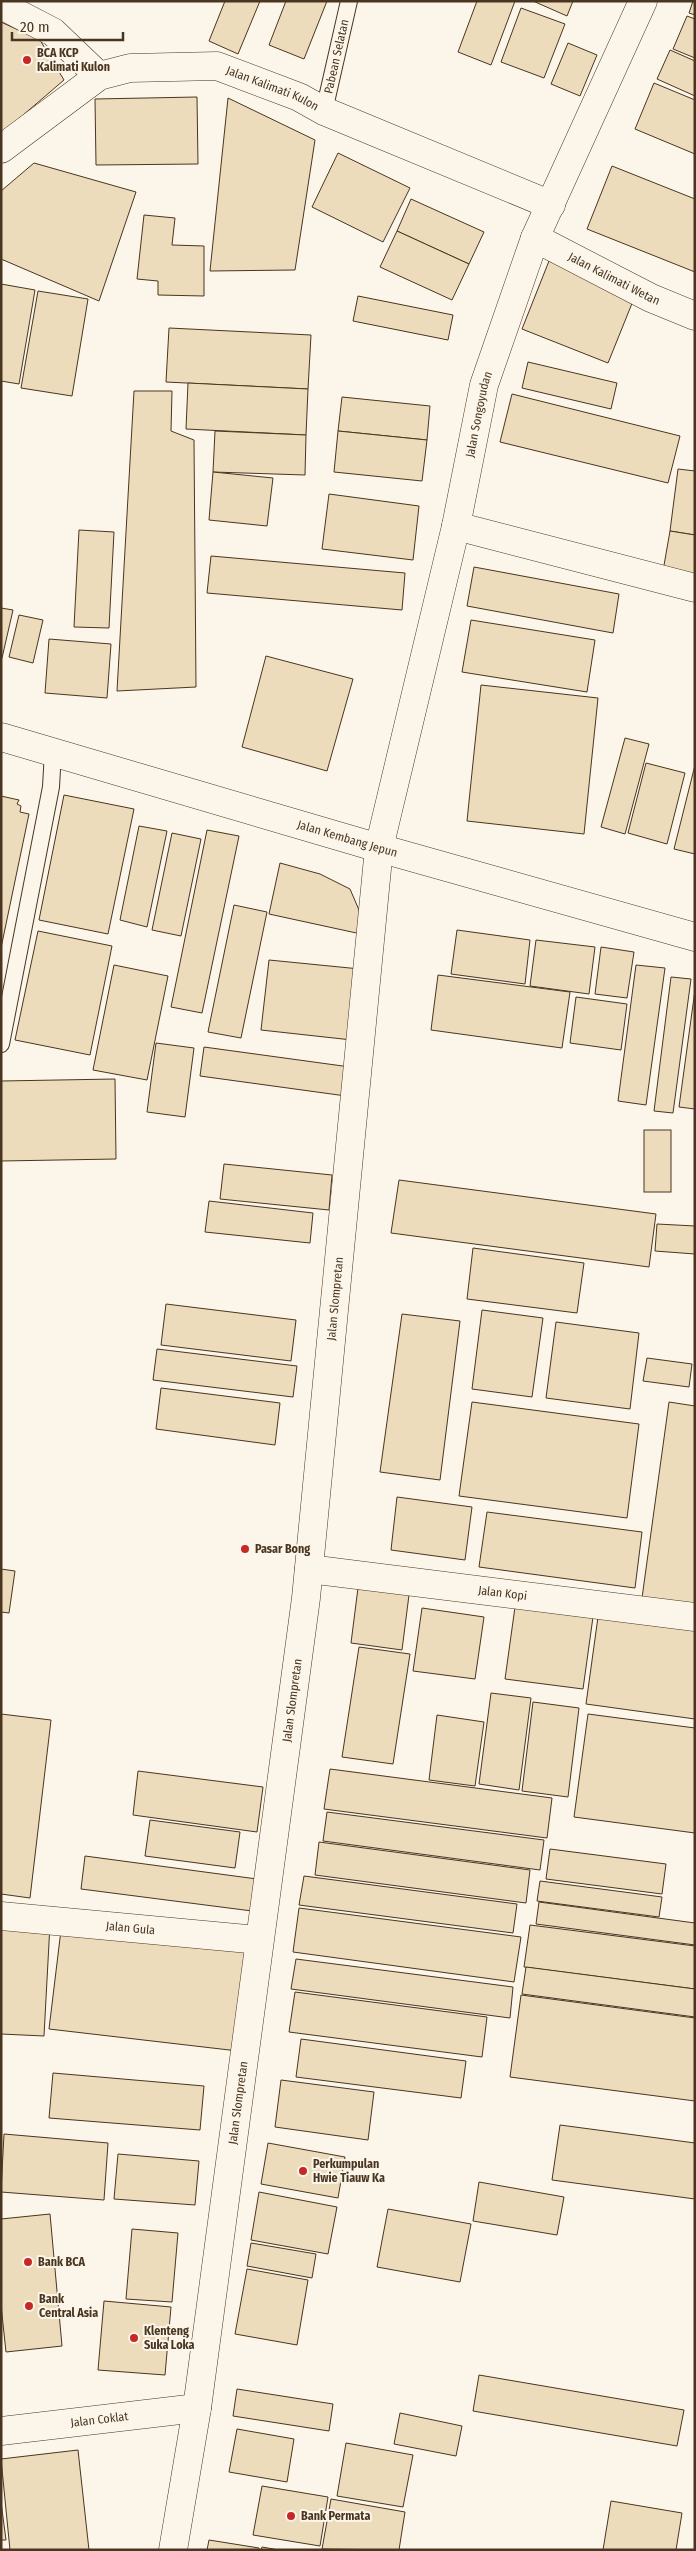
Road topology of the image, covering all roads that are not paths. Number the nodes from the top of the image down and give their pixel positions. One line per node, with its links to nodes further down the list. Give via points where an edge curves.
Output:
1 (349, 1): 5 (lane, Pabean Selatan)
2 (643, 1): 7 (street, Jalan Songoyudan)
3 (1, 5): 4 (street, via 53,32)
4 (99, 76): 5 (street, Jalan Kalimati Kulon, via 130,68 216,66 299,97); 6 (street, Jalan Kalimati Kulon)
5 (324, 111): 7 (street, Jalan Kalimati Kulon)
6 (1, 149)
7 (551, 205): 8 (street, Jalan Songoyudan)
8 (535, 238): 9 (street, Jalan Kalimati Wetan, via 651,298); 10 (street, Jalan Songoyudan, via 484,385)
9 (695, 316)
10 (456, 526): 11 (street); 14 (street, Jalan Songoyudan)
11 (695, 588)
12 (1, 737): 13 (street, Jalan Kembang Jepun)
13 (54, 751): 14 (street, Jalan Kembang Jepun); 16 (lane, via 51,787)
14 (379, 848): 15 (street, Jalan Kembang Jepun); 17 (street, Jalan Slompretan)
15 (695, 937)
16 (1, 1044)
17 (309, 1569): 18 (street, Jalan Kopi); 20 (street, Jalan Slompretan)
18 (695, 1617)
19 (1, 1916): 20 (street, Jalan Gula)
20 (259, 1940): 21 (street, Jalan Slompretan)
21 (197, 2408): 22 (street, Jalan Coklat); 23 (street, Jalan Slompretan)
22 (1, 2431)
23 (173, 2550)

